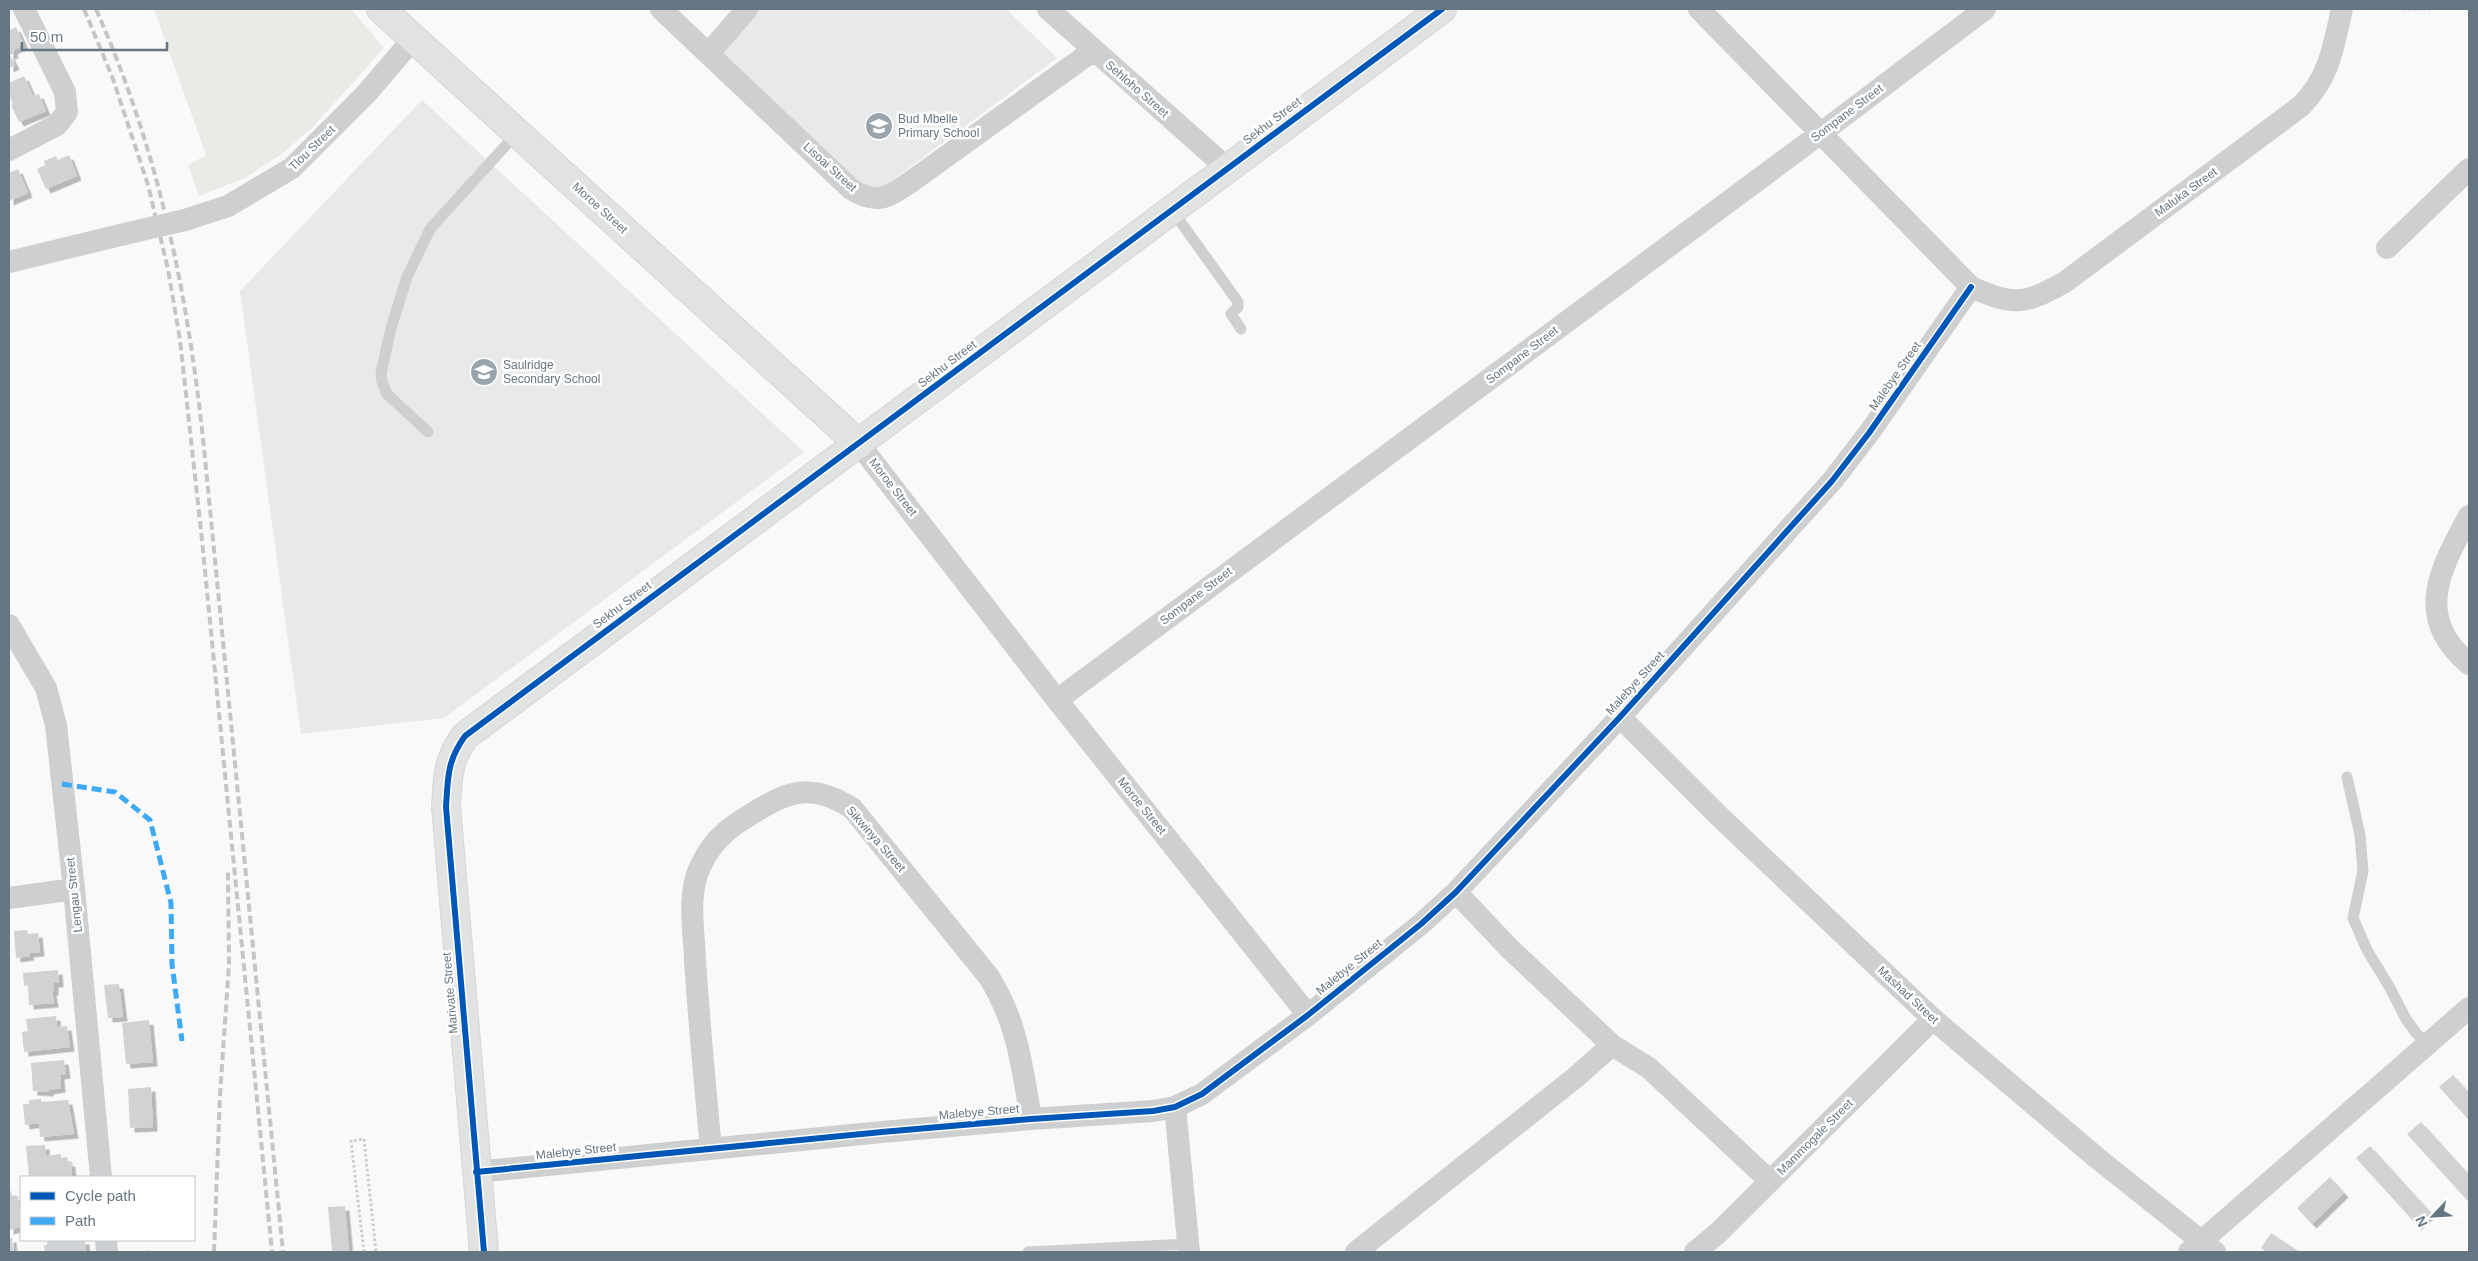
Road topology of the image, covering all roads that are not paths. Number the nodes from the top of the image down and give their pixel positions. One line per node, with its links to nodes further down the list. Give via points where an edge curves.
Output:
1 (24, 9): 15 (street, via 65,92 67,112 57,125)
2 (380, 9): 10 (street, Moroe Street)
3 (661, 9): 12 (street, Lisoai Street)
4 (748, 9): 12 (street)
5 (1048, 9): 11 (street, Sehloho Street)
6 (1442, 9): 16 (street, Sekhu Street)
7 (1699, 9): 14 (street)
8 (1985, 9): 14 (street, Sompane Street)
9 (2342, 9): 21 (street, Maluka Street, via 2322,81 2315,93 2288,118 2065,282 2041,296 2021,302 2004,300)
10 (413, 39): 13 (street, Moroe Street); 20 (street, Tlou Street, bridge, via 366,94 292,168 228,206 184,220)
11 (1094, 50): 12 (street, Lisoai Street, via 912,181 887,197 875,200 852,189); 16 (street, Sehloho Street)
12 (709, 53)
13 (517, 133): 23 (lane, via 430,229 407,277 381,373 382,382 388,394); 24 (street, Moroe Street)
14 (1821, 133): 21 (street); 28 (street, Sompane Street)
15 (9, 150)
16 (1228, 168): 18 (street, Sekhu Street)
17 (2469, 169): 19 (street)
18 (1172, 210): 22 (lane, via 1238,302 1238,307 1231,314); 24 (street, Sekhu Street)
19 (2387, 248)
20 (9, 262)
21 (1971, 287): 29 (street, Malebye Street, via 1832,481)
22 (1241, 329)
23 (428, 432)
24 (859, 444): 28 (street, Moroe Street); 30 (street, Sekhu Street)
25 (2469, 516): 27 (street, via 2448,558 2435,597 2442,633)
26 (9, 624): 32 (street, Lengau Street, via 37,671 51,704)
27 (2469, 664)
28 (1057, 700): 36 (street, Moroe Street)
29 (1620, 717): 33 (street, Malebye Street); 37 (street, Mashad Street)
30 (465, 736): 43 (street, Marivate Street, via 453,752 446,807)
31 (2347, 777): 38 (lane, via 2360,835 2363,871 2353,918 2406,1019)
32 (74, 889): 34 (street); 44 (street, Lengau Street)
33 (1456, 892): 36 (street, Malebye Street); 39 (street, via 1509,948)
34 (9, 898)
35 (2469, 1008): 38 (street)
36 (1308, 1015): 40 (street, Malebye Street, via 1202,1094)
37 (1933, 1020): 45 (street, Mammogale Street); 47 (street, Mashad Street)
38 (2428, 1044): 47 (street)
39 (1612, 1045): 45 (street, via 1649,1068); 50 (street)
40 (1175, 1107): 41 (street, Malebye Street); 46 (street)
41 (1031, 1118): 42 (street, Malebye Street); 42 (street, Sikwinya Street, via 1012,1019 990,977 852,808 835,797 802,792 782,796 729,827 700,867 695,886 692,908)
42 (711, 1149): 43 (street, Malebye Street)
43 (476, 1172): 48 (street, Marivate Street)
44 (100, 1176)
45 (1770, 1181): 51 (street, Mammogale Street)
46 (1188, 1248): 49 (lane)
47 (2201, 1249)
48 (484, 1252)
49 (1028, 1252)
50 (1356, 1252)
51 (1695, 1252)

